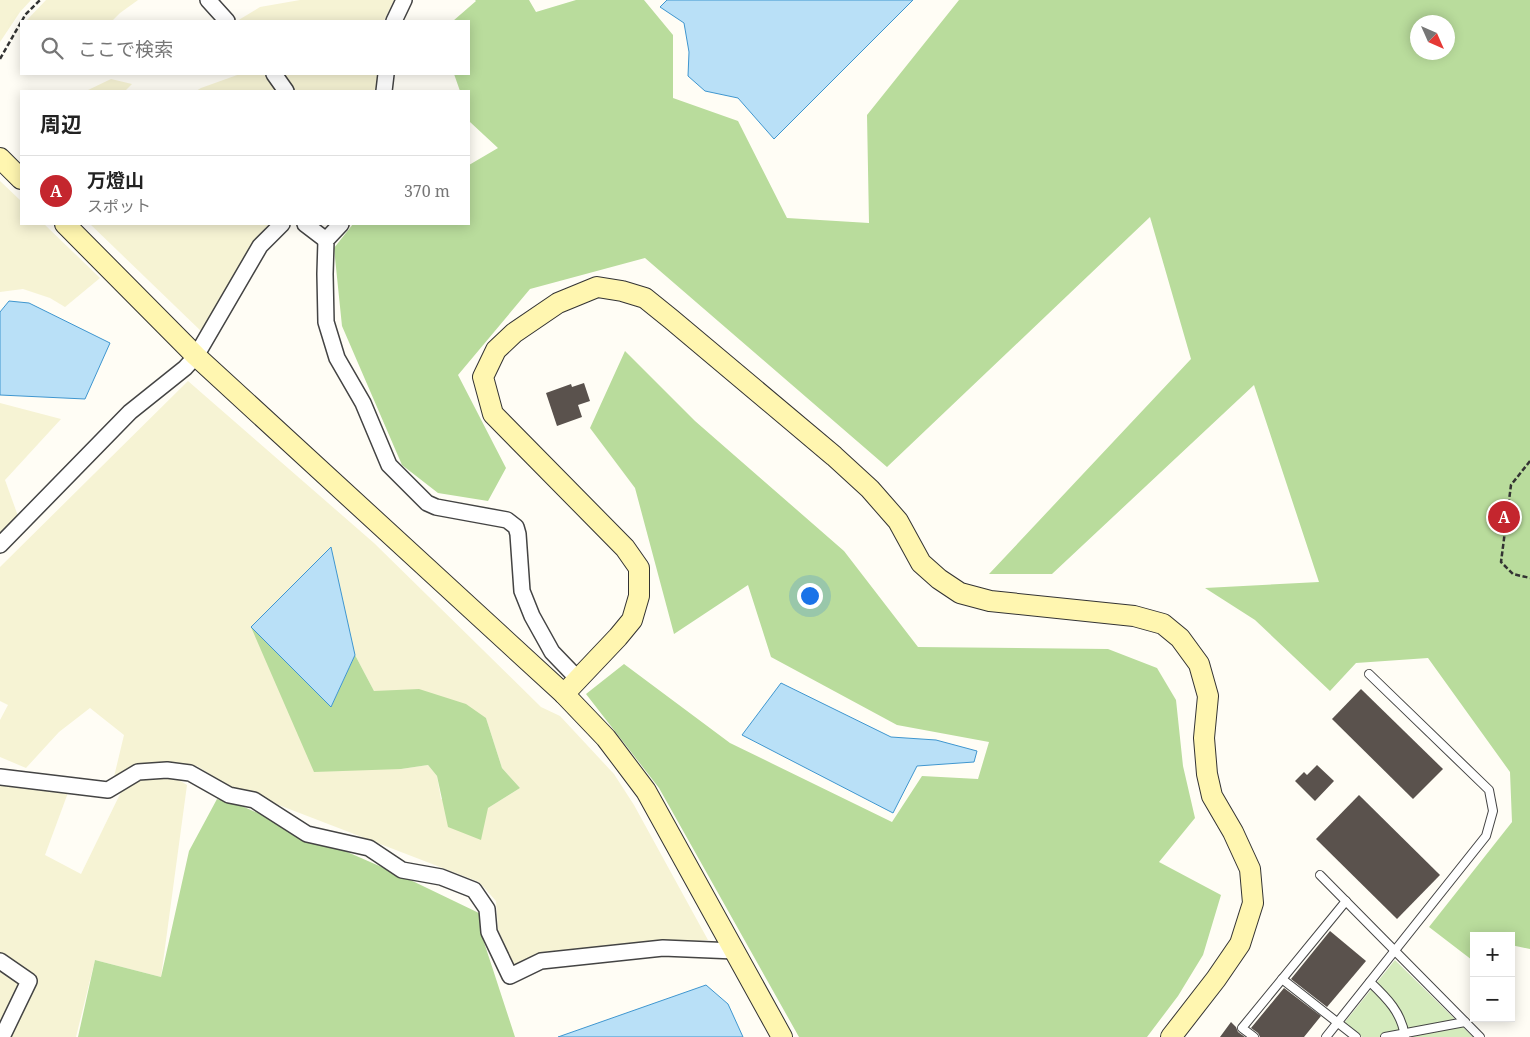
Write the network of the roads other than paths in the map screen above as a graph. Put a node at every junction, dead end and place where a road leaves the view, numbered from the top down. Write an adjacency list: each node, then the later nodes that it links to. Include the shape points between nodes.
1 (208, 0): 3 (street)
2 (404, 0): 4 (street)
3 (226, 20)
4 (394, 20)
5 (275, 75): 7 (street)
6 (386, 75): 8 (street)
7 (285, 90)
8 (384, 90)
9 (0, 158): 10 (street)
10 (20, 179)
11 (66, 225): 16 (street)
12 (281, 225): 16 (street, via 260,246)
13 (306, 225): 15 (street)
14 (340, 225): 15 (street)
15 (326, 240): 19 (street, via 326,322 337,358 363,403 389,465 436,507 507,520 516,527 522,591 532,616 552,652)
16 (196, 356): 17 (street, via 130,412); 20 (street)
17 (0, 545)
18 (1369, 674): 25 (lane, via 1489,790 1493,812 1486,836)
19 (578, 679): 20 (street); 34 (street, via 632,620 639,596 639,568 625,548 493,414 483,377 496,350 514,333 558,303 597,287 645,298 671,319 870,488 898,521 921,562 960,592 990,601 1134,616 1163,624 1180,638 1199,664 1208,696 1204,738 1207,774 1212,796 1250,869 1253,903 1240,944)
20 (564, 694): 24 (street, via 606,738 646,791)
21 (0, 777): 24 (street, via 108,790 138,772 167,770 190,773 229,795 254,800 307,834 369,848 402,870 441,877 474,890 487,909 490,932 510,976 541,961 663,948)
22 (1320, 875): 23 (lane)
23 (1346, 901): 25 (lane); 27 (lane)
24 (735, 951): 33 (street)
25 (1395, 951): 28 (lane); 30 (lane)
26 (0, 962): 32 (street, via 29,982)
27 (1282, 979): 29 (lane); 35 (lane, via 1242,1028)
28 (1370, 982): 29 (lane); 31 (lane, via 1389,999 1401,1018)
29 (1337, 1022): 36 (lane); 37 (lane)
30 (1465, 1022): 31 (lane); 39 (lane)
31 (1405, 1035): 38 (lane)
32 (2, 1037)
33 (782, 1037)
34 (1171, 1037)
35 (1254, 1037)
36 (1326, 1037)
37 (1356, 1037)
38 (1385, 1037)
39 (1480, 1037)

